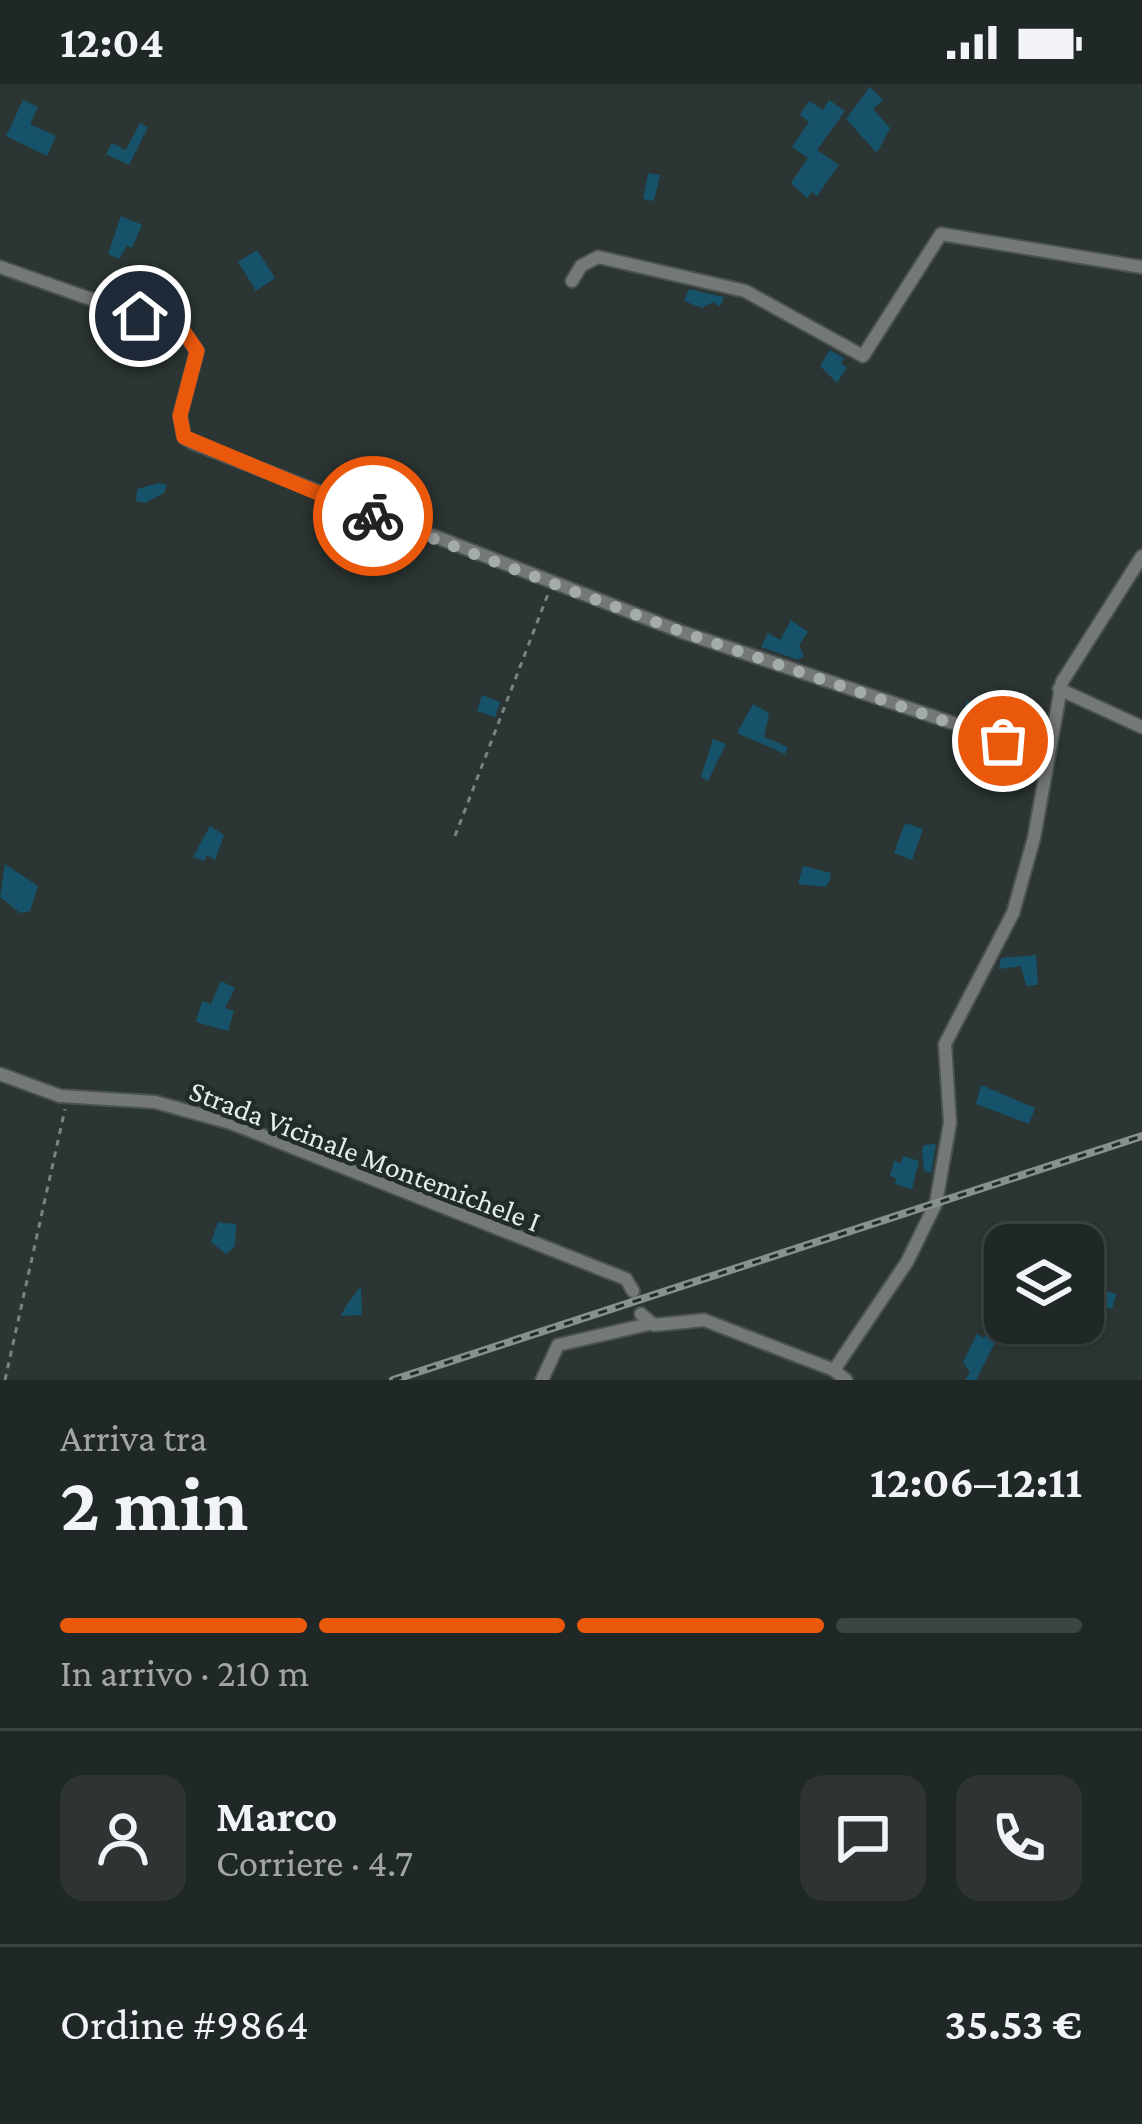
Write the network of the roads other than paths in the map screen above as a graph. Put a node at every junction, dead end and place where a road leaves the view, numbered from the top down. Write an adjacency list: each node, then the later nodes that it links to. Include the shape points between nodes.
1 (0, 267): 7 (street, via 184,332 197,351 180,416 193,443 682,632)
2 (1142, 267): 3 (street, via 941,235 863,356 738,288 598,257)
3 (572, 281)
4 (1142, 556): 5 (street)
5 (1059, 689): 6 (street); 7 (street)
6 (1142, 727)
7 (1048, 755): 10 (street, via 1012,913 945,1044 950,1124 936,1203 908,1262)
8 (0, 1073): 9 (street, Strada Vicinale Montemichele I, via 68,1096 155,1102 231,1123 626,1279)
9 (633, 1291)
10 (834, 1370): 11 (street, via 704,1321 645,1319 558,1345); 12 (street)
11 (542, 1380)
12 (846, 1380)

